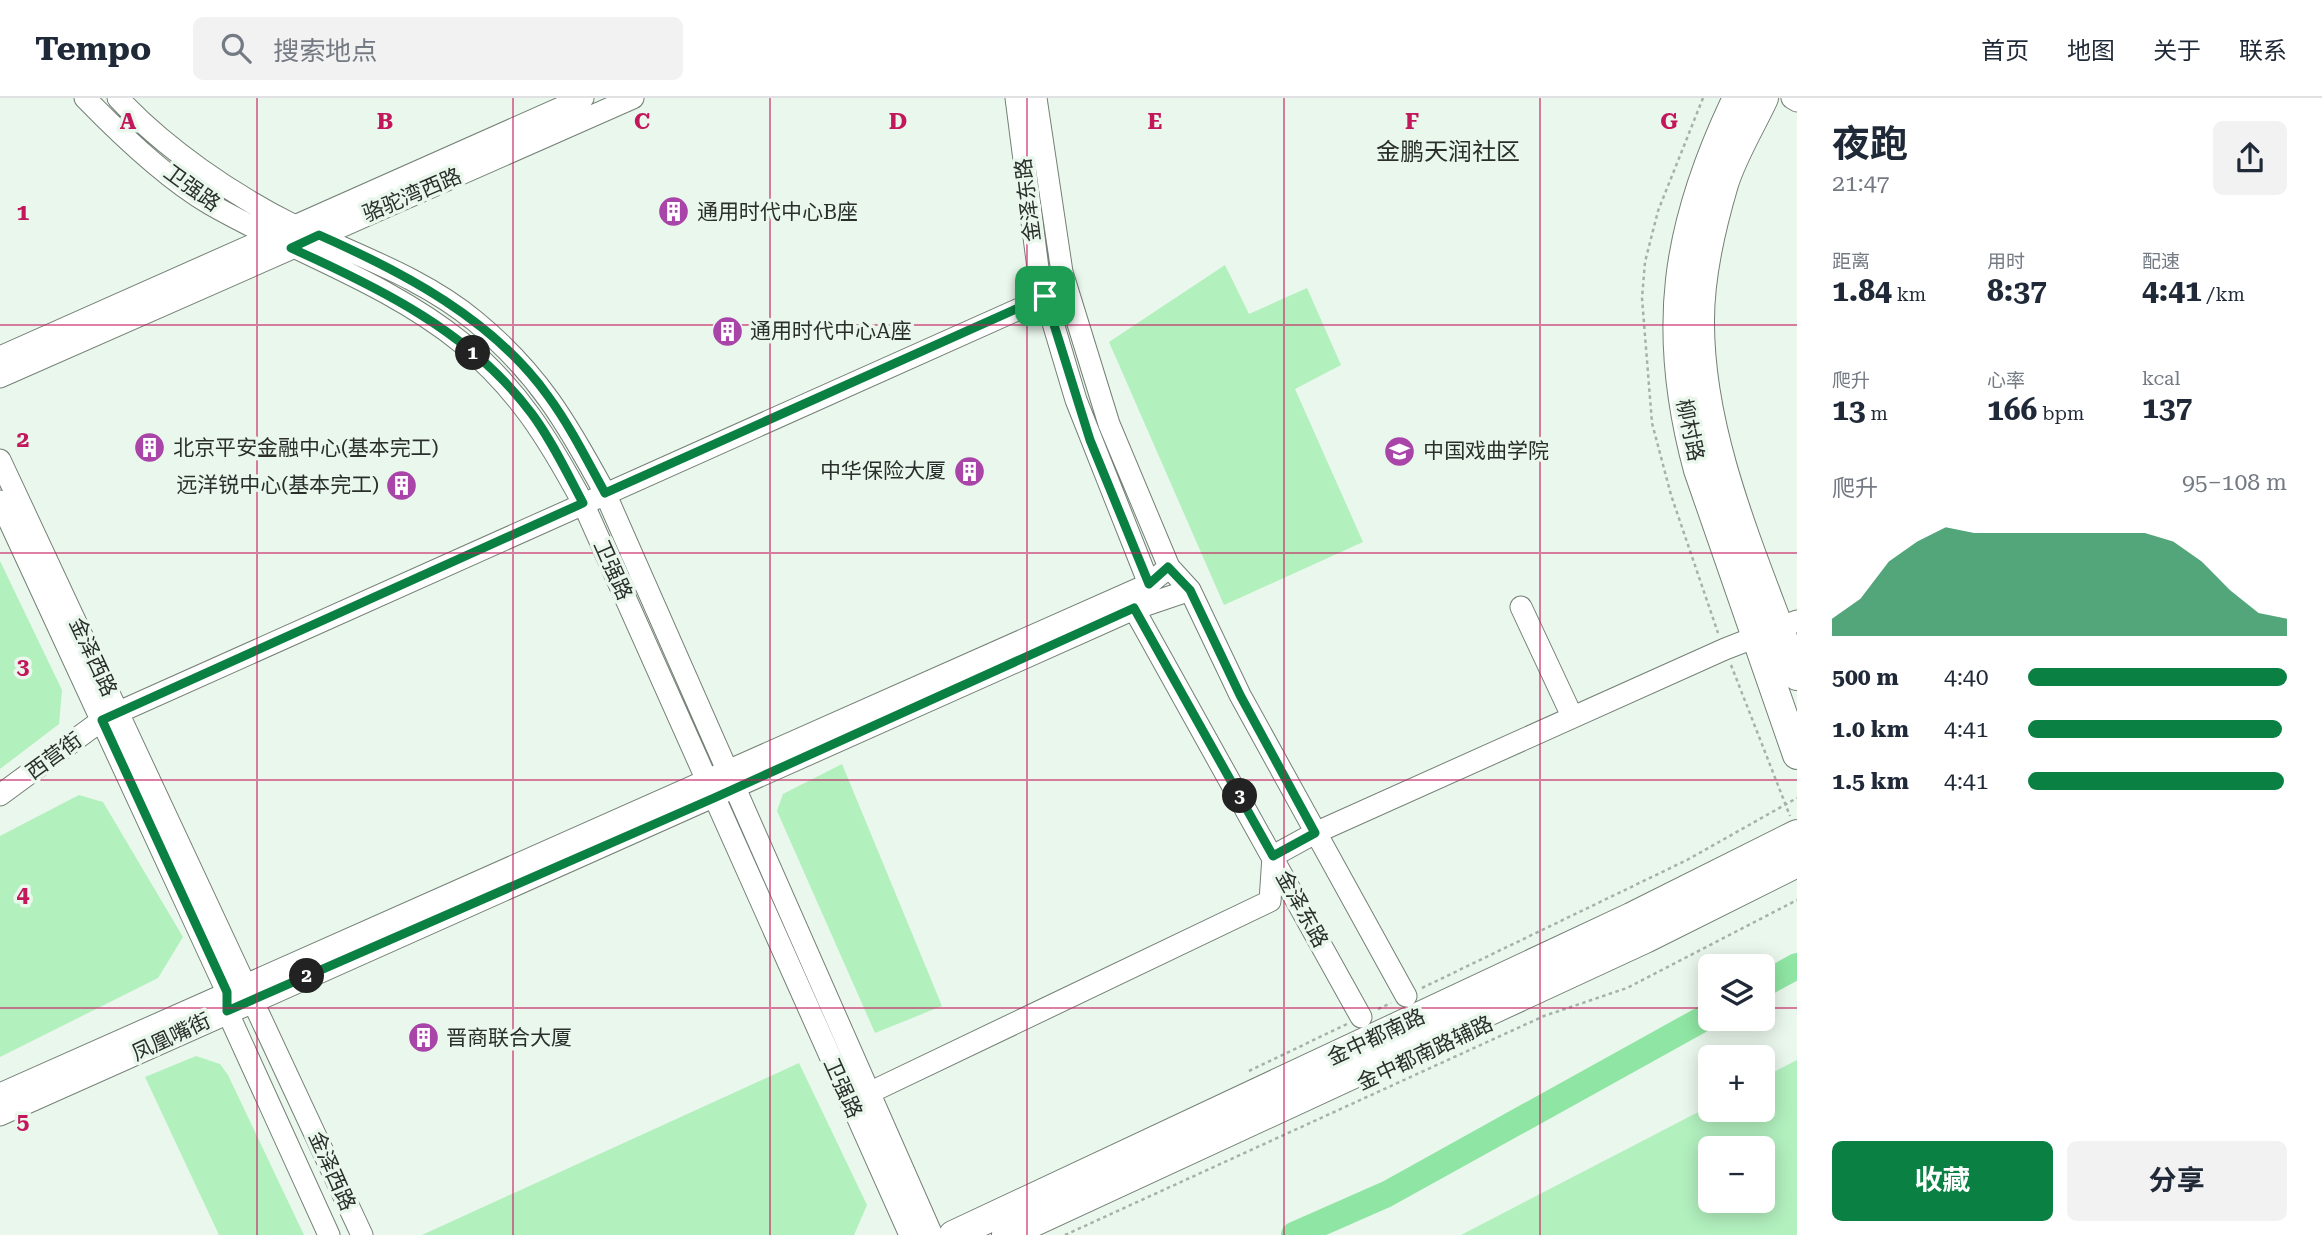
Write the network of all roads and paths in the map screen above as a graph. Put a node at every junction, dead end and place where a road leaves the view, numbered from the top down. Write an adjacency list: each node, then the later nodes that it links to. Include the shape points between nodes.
1 (85, 98): 13 (street, 卫强路, via 107,122 207,203)
2 (118, 98): 11 (street, 卫强路, via 225,186)
3 (583, 98): 11 (street, 骆驼湾西路)
4 (633, 98): 12 (street, 骆驼湾西路)
5 (1016, 98): 16 (street, 金泽东路, via 1034,252)
6 (1036, 98): 15 (street, 金泽东路)
7 (1737, 98): 28 (main road, 柳村路, via 1713,149 1693,209 1681,266 1676,329 1689,438)
8 (1764, 98): 28 (main road, 柳村路, via 1725,181 1705,266 1700,317 1715,439)
9 (1792, 98): 10 (street)
10 (1797, 101)
11 (294, 225): 12 (street, 卫强路); 13 (street, 骆驼湾西路)
12 (319, 235): 14 (street, 骆驼湾西路); 20 (street, 卫强路, via 370,257 447,302 502,345 548,395)
13 (269, 236): 14 (street, 卫强路); 17 (street, 骆驼湾西路)
14 (291, 248): 18 (street, 骆驼湾西路); 22 (street, 卫强路, via 380,289 464,344 532,414)
15 (1066, 288): 16 (street, 西营街); 23 (street, 金泽东路, via 1109,424)
16 (1045, 296): 20 (street, 西营街); 24 (street, 金泽东路, via 1090,440)
17 (0, 357)
18 (0, 377)
19 (0, 460): 30 (street, 金泽西路)
20 (605, 493): 22 (street, 西营街); 33 (street, 卫强路)
21 (0, 501): 30 (street, 金泽西路)
22 (583, 503): 30 (street, 西营街); 34 (street, 卫强路)
23 (1168, 567): 24 (street, 凤凰嘴街); 25 (street, 金泽东路)
24 (1149, 584): 27 (street); 33 (street, 凤凰嘴街)
25 (1190, 590): 27 (street, 凤凰嘴街); 36 (street, 金泽东路, via 1240,695)
26 (1521, 607): 31 (street)
27 (1134, 608): 33 (street, 凤凰嘴街); 38 (street, 金泽东路)
28 (1777, 628): 29 (main road, 柳村路); 31 (street); 32 (main road, 柳村路)
29 (1797, 676)
30 (111, 716): 35 (street, 西营街); 42 (street, 金泽西路)
31 (1572, 716): 36 (street)
32 (1797, 755)
33 (732, 780): 34 (street, 凤凰嘴街); 44 (street, 卫强路)
34 (710, 790): 42 (street, 凤凰嘴街); 49 (street, 卫强路)
35 (0, 795)
36 (1315, 833): 38 (street); 41 (street, 金泽东路)
37 (1797, 834): 51 (main road, 金中都南路, via 1631,917)
38 (1273, 856): 43 (street, 金泽东路); 44 (street, via 1270,901)
39 (1797, 863): 52 (main road, 金中都南路, via 1645,939)
40 (1797, 900): 53 (path, 金中都南路辅路, via 1627,988 1544,1016)
41 (1406, 996)
42 (238, 997): 45 (street, 凤凰嘴街); 46 (street, 凤凰嘴街); 47 (street, 金泽西路); 48 (street, 金泽西路)
43 (1362, 1017)
44 (871, 1092): 50 (street, 卫强路)
45 (0, 1094)
46 (0, 1115)
47 (328, 1235)
48 (362, 1235)
49 (909, 1235)
50 (932, 1235)
51 (953, 1235)
52 (1006, 1235)
53 (1065, 1235)

